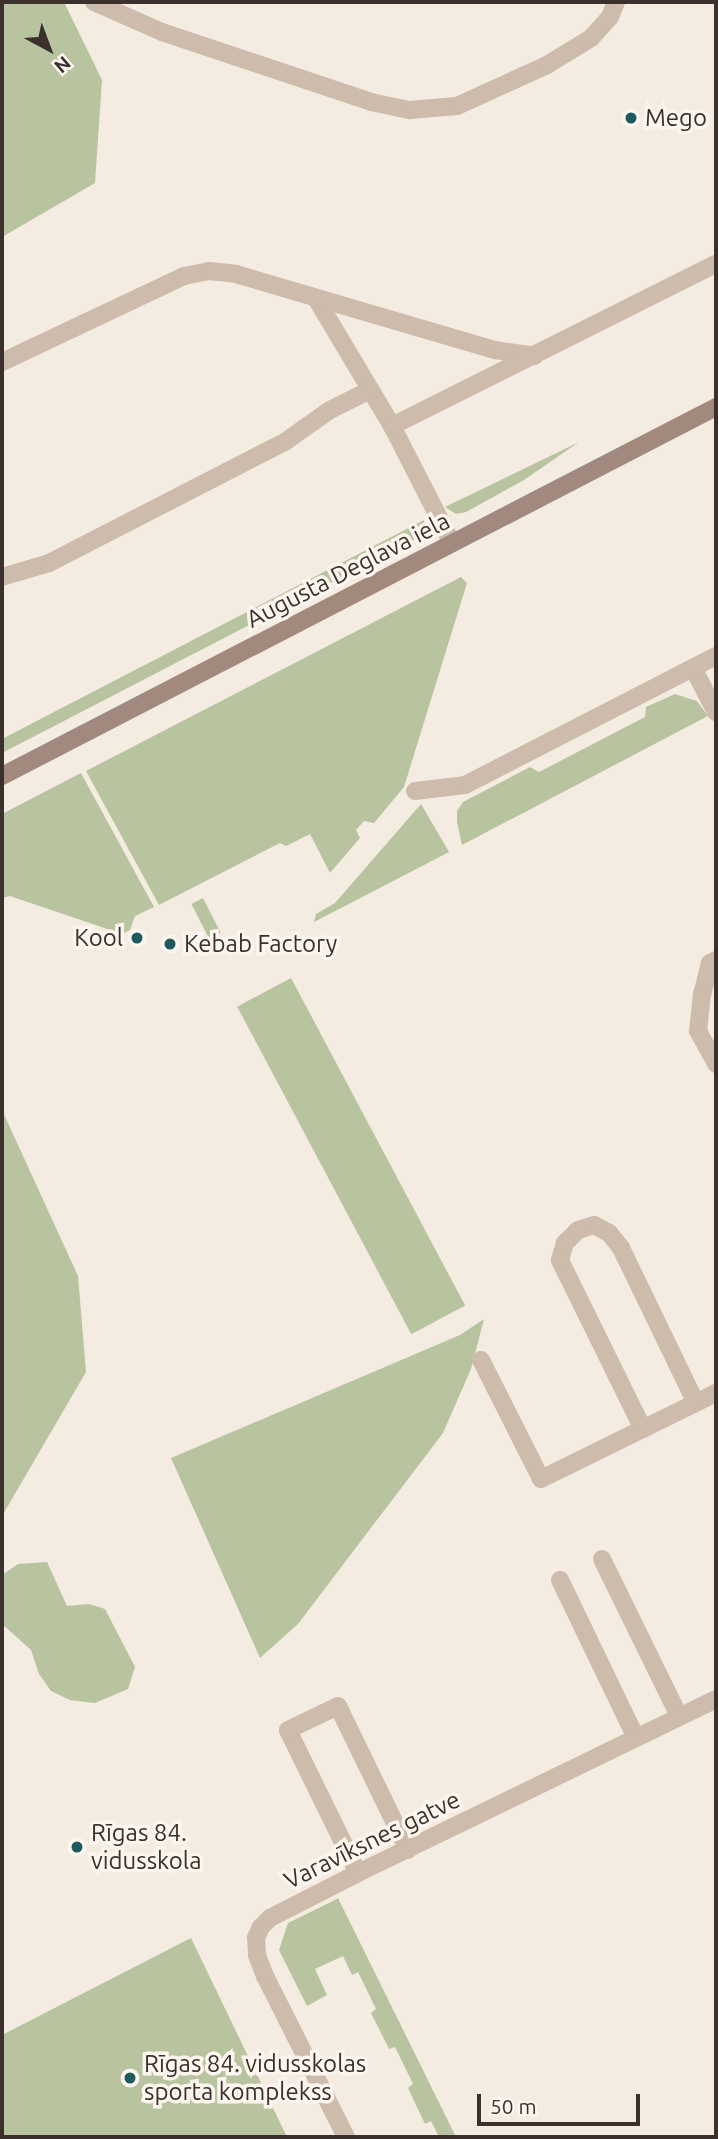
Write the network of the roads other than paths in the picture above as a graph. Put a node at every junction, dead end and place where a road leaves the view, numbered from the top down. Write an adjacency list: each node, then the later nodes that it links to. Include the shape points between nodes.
1 (94, 2): 2 (street, via 162,32 371,102 410,110 457,106 547,65 591,38 610,17)
2 (616, 2)
3 (716, 264): 5 (street)
4 (317, 300): 5 (street, via 495,350); 6 (street, via 236,274 209,271 184,276); 7 (street)
5 (535, 356): 9 (street)
6 (2, 362)
7 (370, 390): 9 (street); 11 (street, via 330,410 286,441 49,563)
8 (716, 407): 10 (main road, Augusta Deglava iela)
9 (392, 426): 10 (street)
10 (452, 543): 15 (main road, Augusta Deglava iela)
11 (2, 576)
12 (716, 656): 13 (street)
13 (693, 667): 14 (street); 16 (street, via 464,785)
14 (716, 712)
15 (2, 776)
16 (415, 791)
17 (716, 960): 18 (street, via 710,963 702,994 698,1031)
18 (716, 1064)
19 (481, 1360): 22 (street, via 541,1479)
20 (716, 1393): 21 (street)
21 (696, 1403): 22 (street); 22 (street, via 621,1248 609,1233 594,1225 578,1230 565,1243 561,1260)
22 (643, 1429)
23 (602, 1559): 26 (street)
24 (560, 1580): 27 (street)
25 (716, 1699): 26 (street, Varavīksnes gatve)
26 (678, 1716): 27 (street, Varavīksnes gatve)
27 (635, 1736): 28 (street, Varavīksnes gatve)
28 (408, 1850): 29 (street, Varavīksnes gatve); 29 (street, via 338,1706 288,1730)
29 (358, 1873): 30 (street, Varavīksnes gatve, via 270,1918 256,1938 265,1976)
30 (346, 2137)

